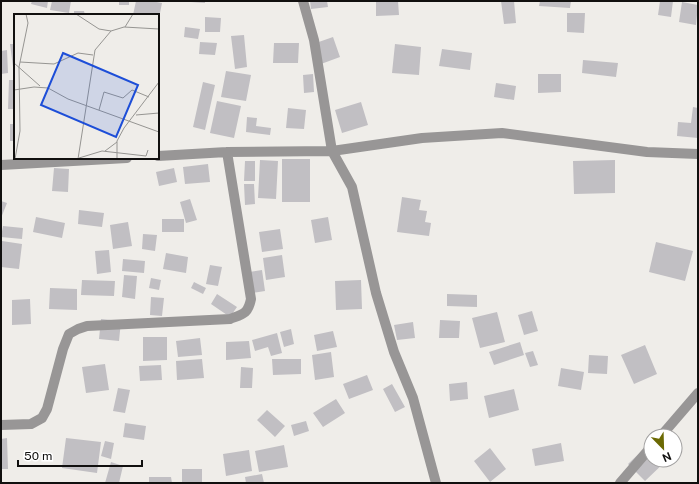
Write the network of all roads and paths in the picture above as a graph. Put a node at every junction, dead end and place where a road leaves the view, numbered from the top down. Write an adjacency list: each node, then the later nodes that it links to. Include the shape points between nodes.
1 (303, 1): 2 (street, via 314,40)
2 (332, 151): 3 (street); 4 (street, via 422,138 502,133 647,152); 12 (street, via 352,187 376,293 394,352 413,398)
3 (227, 152): 5 (street); 9 (street, via 251,299 247,311 230,319 87,326 78,329 69,334 47,409 42,418 31,424)
4 (698, 154)
5 (159, 156)
6 (109, 159): 7 (street)
7 (1, 165)
8 (698, 393): 10 (street)
9 (1, 425)
10 (668, 428)
11 (643, 456): 13 (street)
12 (436, 483)
13 (620, 483)

